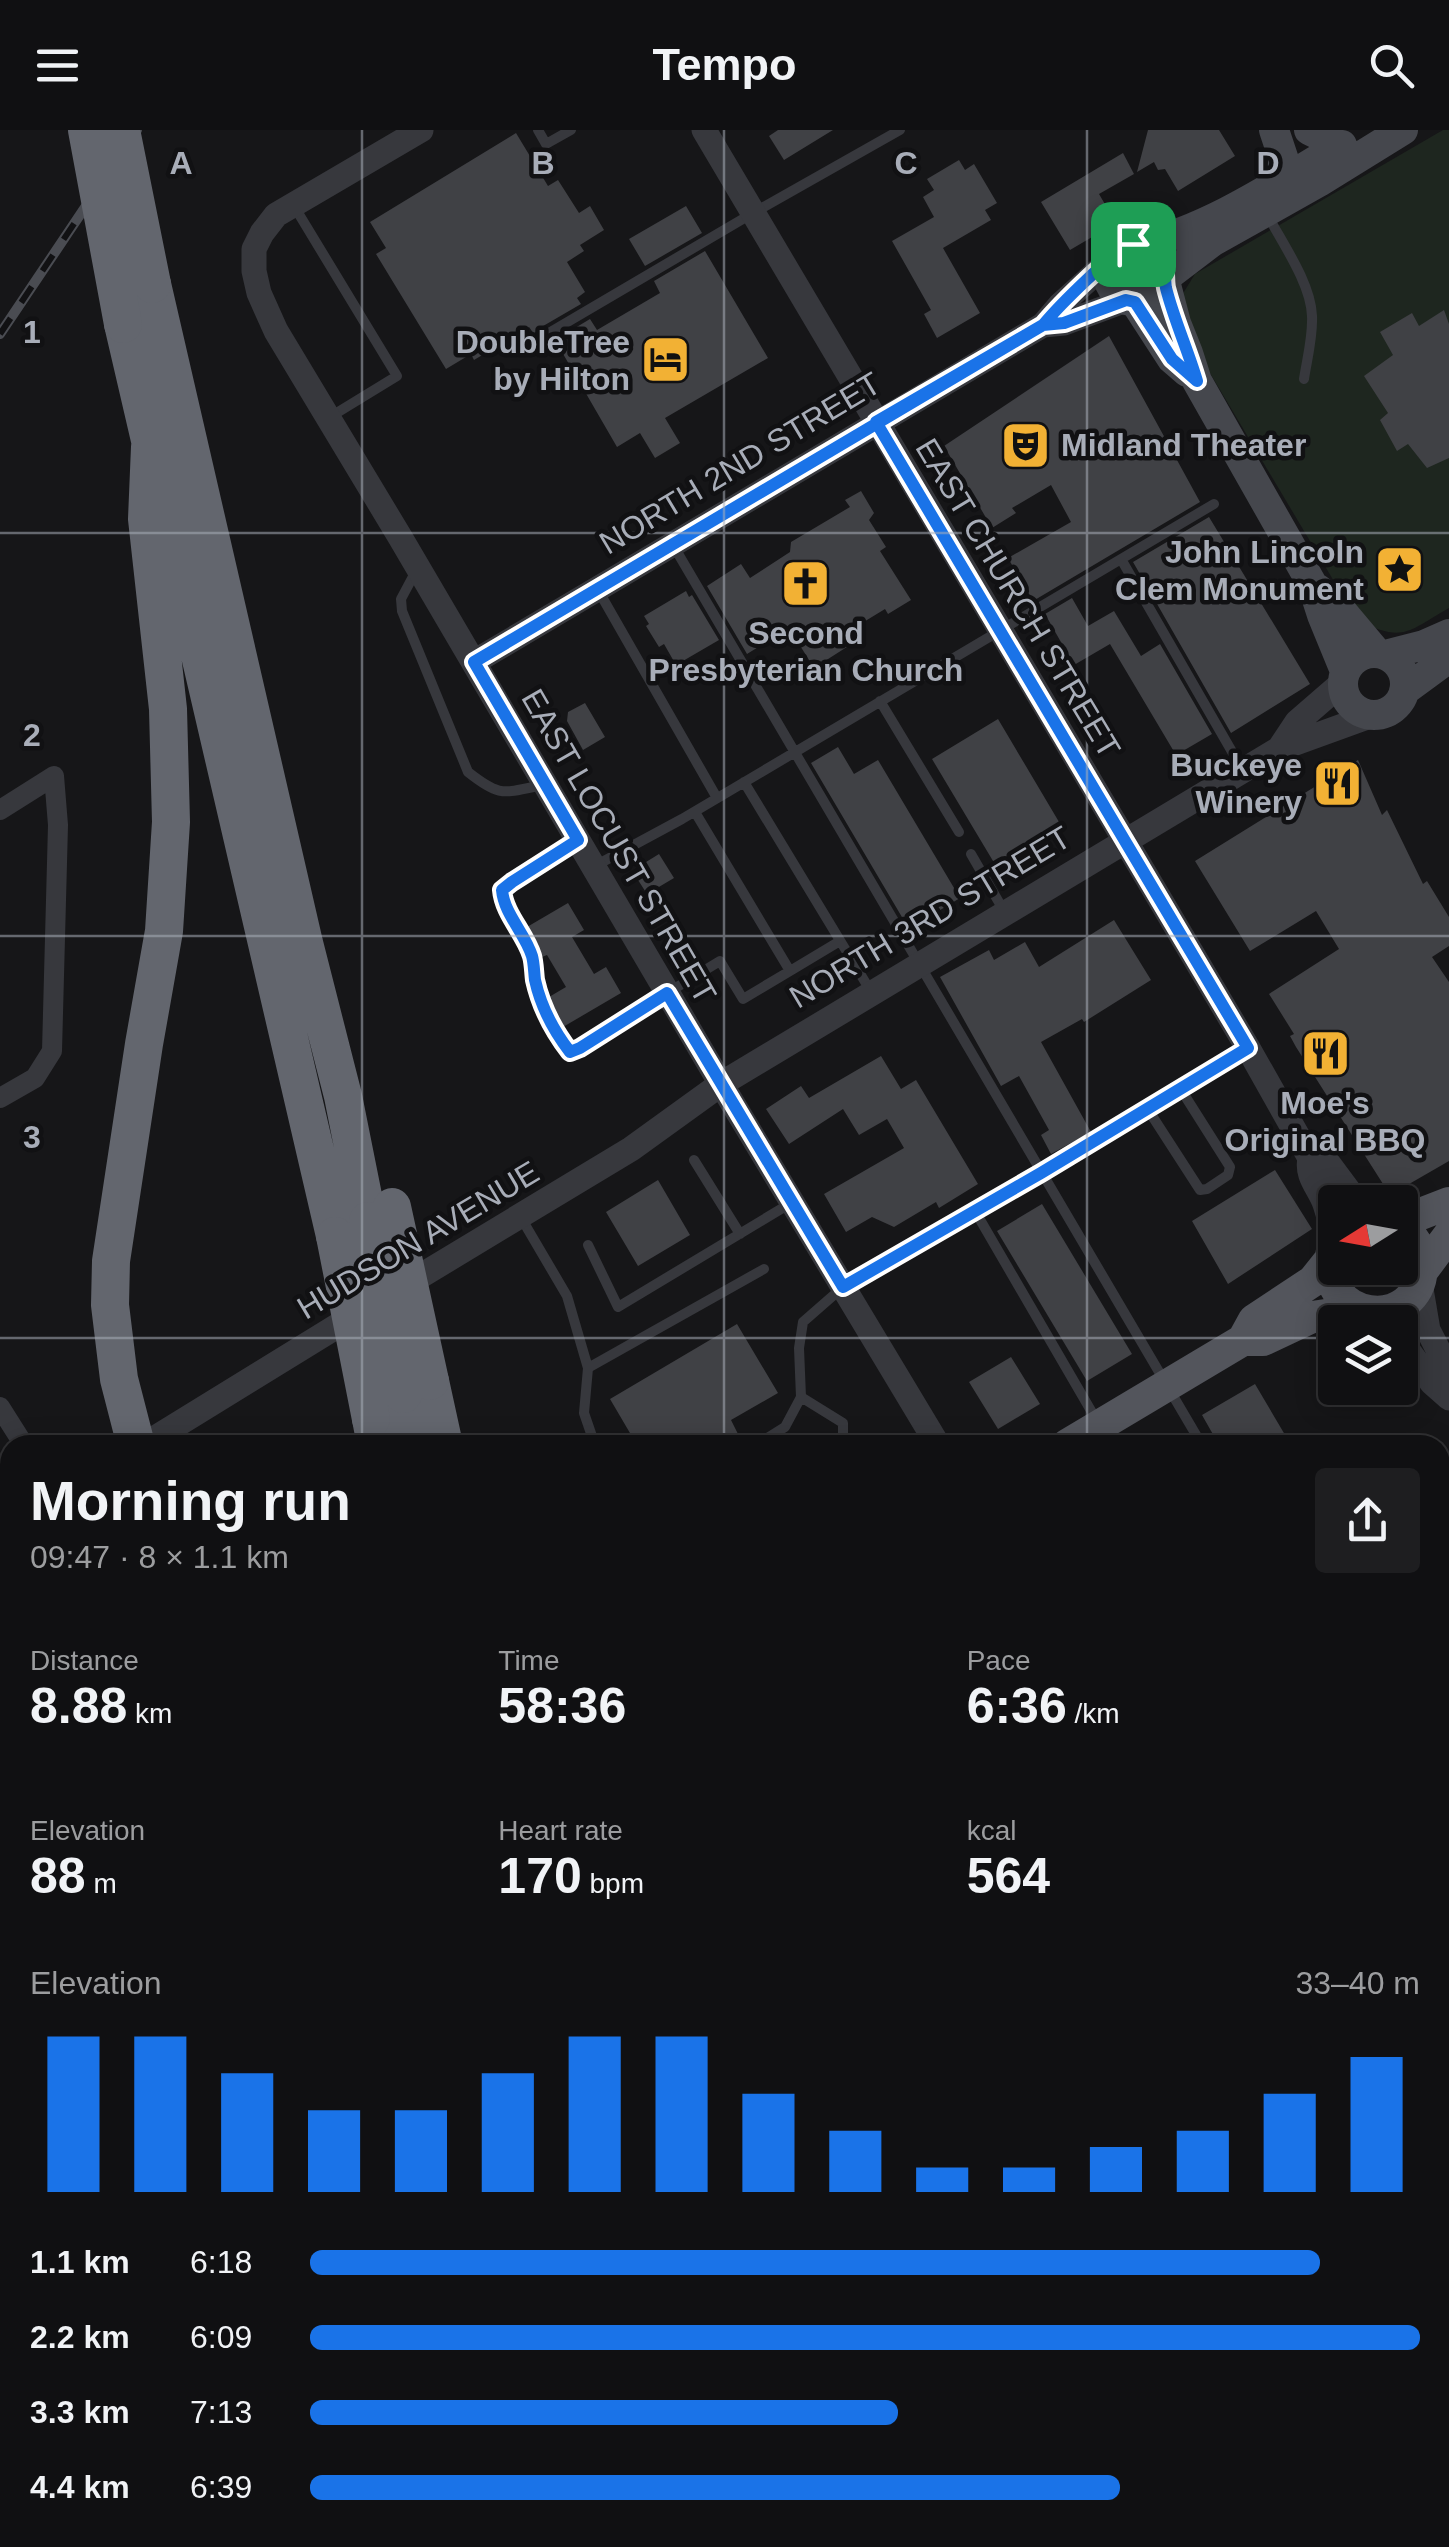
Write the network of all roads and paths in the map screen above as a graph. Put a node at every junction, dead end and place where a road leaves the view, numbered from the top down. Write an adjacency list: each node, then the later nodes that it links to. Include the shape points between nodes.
1 (87, 130): 25 (highway, bridge)
2 (121, 130): 75 (highway, bridge, via 343,1096)
3 (421, 130): 13 (street)
4 (538, 130): 5 (lane, via 546,144)
5 (571, 130)
6 (704, 130): 14 (street, EAST CHURCH STREET)
7 (900, 130): 14 (lane)
8 (1274, 130): 12 (main road, via 1284,160)
9 (1310, 130): 11 (main road)
10 (1403, 130): 15 (main road)
11 (1353, 138): 12 (main road)
12 (1279, 181): 17 (main road, via 1199,226)
13 (294, 205): 23 (street, EAST LOCUST STREET, via 262,233 254,271 276,331); 23 (lane, via 397,376)
14 (753, 213): 20 (lane); 24 (street, EAST CHURCH STREET)
15 (1266, 213): 17 (main road); 21 (lane, via 1312,312)
16 (1110, 260): 17 (main road, via 1133,244); 18 (main road, via 1110,284); 19 (street, NORTH 2ND STREET)
17 (1165, 261): 18 (main road, via 1157,295); 22 (main road, via 1176,324)
18 (1130, 301): 19 (street, NORTH 2ND STREET); 22 (main road, via 1172,359)
19 (1043, 325): 24 (street, NORTH 2ND STREET)
20 (542, 338)
21 (1304, 379)
22 (1197, 381): 30 (main road)
23 (329, 418): 29 (street, EAST LOCUST STREET)
24 (876, 422): 27 (street, NORTH 2ND STREET); 32 (street, EAST CHURCH STREET)
25 (150, 447): 75 (highway, via 210,690); 100 (highway, via 146,519 168,709 171,822 164,931 111,1261 119,1379)
26 (1214, 504): 28 (lane)
27 (672, 544): 31 (street, NORTH 2ND STREET); 42 (lane)
28 (1121, 559): 32 (lane); 43 (lane)
29 (418, 567): 36 (street, EAST LOCUST STREET); 45 (lane, via 402,610 468,772 504,792)
30 (1312, 584): 34 (main road); 37 (main road)
31 (597, 589): 36 (street, NORTH 2ND STREET); 46 (lane)
32 (999, 632): 39 (lane); 51 (street, EAST CHURCH STREET)
33 (1449, 634): 34 (main road)
34 (1381, 654): 37 (main road, via 1358,657); 38 (main road, via 1399,666)
35 (1449, 658): 38 (main road)
36 (474, 662): 45 (street, EAST LOCUST STREET)
37 (1344, 677): 40 (main road, via 1343,692 1353,708); 41 (street, NORTH 3RD STREET)
38 (1404, 691): 40 (main road, via 1396,707)
39 (880, 701): 42 (lane); 49 (lane)
40 (1370, 716): 41 (street, NORTH 3RD STREET)
41 (1279, 748): 43 (street, NORTH 3RD STREET)
42 (794, 751): 44 (lane); 56 (lane)
43 (1242, 770): 51 (street, NORTH 3RD STREET)
44 (744, 782): 46 (lane); 55 (lane)
45 (545, 784): 50 (street, EAST LOCUST STREET)
46 (717, 798): 48 (lane)
47 (0, 810): 63 (street, via 54,776 52,1050 35,1078)
48 (695, 812): 53 (lane); 57 (lane)
49 (959, 832)
50 (578, 840): 53 (street, EAST LOCUST STREET); 58 (lane, via 502,890 532,955 554,1032 570,1052)
51 (1124, 841): 54 (street, NORTH 3RD STREET); 60 (street, EAST CHURCH STREET)
52 (971, 854): 54 (lane)
53 (593, 867): 58 (street, EAST LOCUST STREET)
54 (1005, 912): 56 (street, NORTH 3RD STREET)
55 (840, 941): 57 (lane); 59 (lane)
56 (920, 964): 59 (street, NORTH 3RD STREET); 67 (lane)
57 (790, 971): 58 (lane, via 743,999 720,960)
58 (667, 993): 61 (street, EAST LOCUST STREET)
59 (872, 993): 61 (street, NORTH 3RD STREET)
60 (1248, 1048): 62 (lane); 65 (street, EAST CHURCH STREET)
61 (721, 1084): 70 (street, EAST LOCUST STREET); 73 (street, HUDSON AVENUE, via 631,1150)
62 (1180, 1088): 64 (lane); 64 (lane, via 1230,1168 1208,1189 1200,1190)
63 (0, 1098)
64 (1147, 1108): 67 (lane)
65 (1310, 1158): 68 (street, via 1328,1163); 69 (street)
66 (694, 1160): 76 (lane)
67 (1041, 1173): 72 (lane); 92 (lane)
68 (1344, 1185)
69 (1318, 1190)
70 (792, 1202): 76 (lane); 84 (street, EAST LOCUST STREET)
71 (1449, 1204): 74 (main road)
72 (974, 1211): 84 (lane); 97 (lane)
73 (520, 1216): 90 (lane, via 568,1296); 101 (street, HUDSON AVENUE)
74 (1418, 1217)
75 (365, 1222): 93 (highway, bridge); 98 (highway, bridge)
76 (740, 1234): 78 (lane, via 618,1307)
77 (1449, 1235): 82 (main road)
78 (588, 1246)
79 (1418, 1246): 82 (main road)
80 (764, 1269): 90 (lane)
81 (1318, 1273): 88 (main road, via 1254,1320)
82 (1421, 1276): 86 (main road); 91 (street, via 1428,1330)
83 (1334, 1285): 85 (main road)
84 (843, 1287): 94 (lane, via 803,1322); 107 (street, EAST LOCUST STREET)
85 (1352, 1305)
86 (1402, 1305)
87 (1318, 1317): 88 (main road, via 1263,1340)
88 (1243, 1340): 92 (main road)
89 (1418, 1363): 95 (street)
90 (588, 1368): 104 (lane, via 584,1413)
91 (1449, 1372)
92 (1166, 1385): 97 (main road); 108 (lane)
93 (416, 1388): 102 (highway); 103 (highway)
94 (801, 1397): 105 (lane, via 785,1427); 106 (lane, via 843,1423)
95 (1449, 1398)
96 (0, 1407): 99 (street)
97 (1108, 1431)
98 (374, 1432)
99 (18, 1435)
100 (133, 1435)
101 (160, 1435)
102 (412, 1435)
103 (439, 1435)
104 (592, 1435)
105 (772, 1435)
106 (843, 1435)
107 (932, 1435)
108 (1196, 1435)

